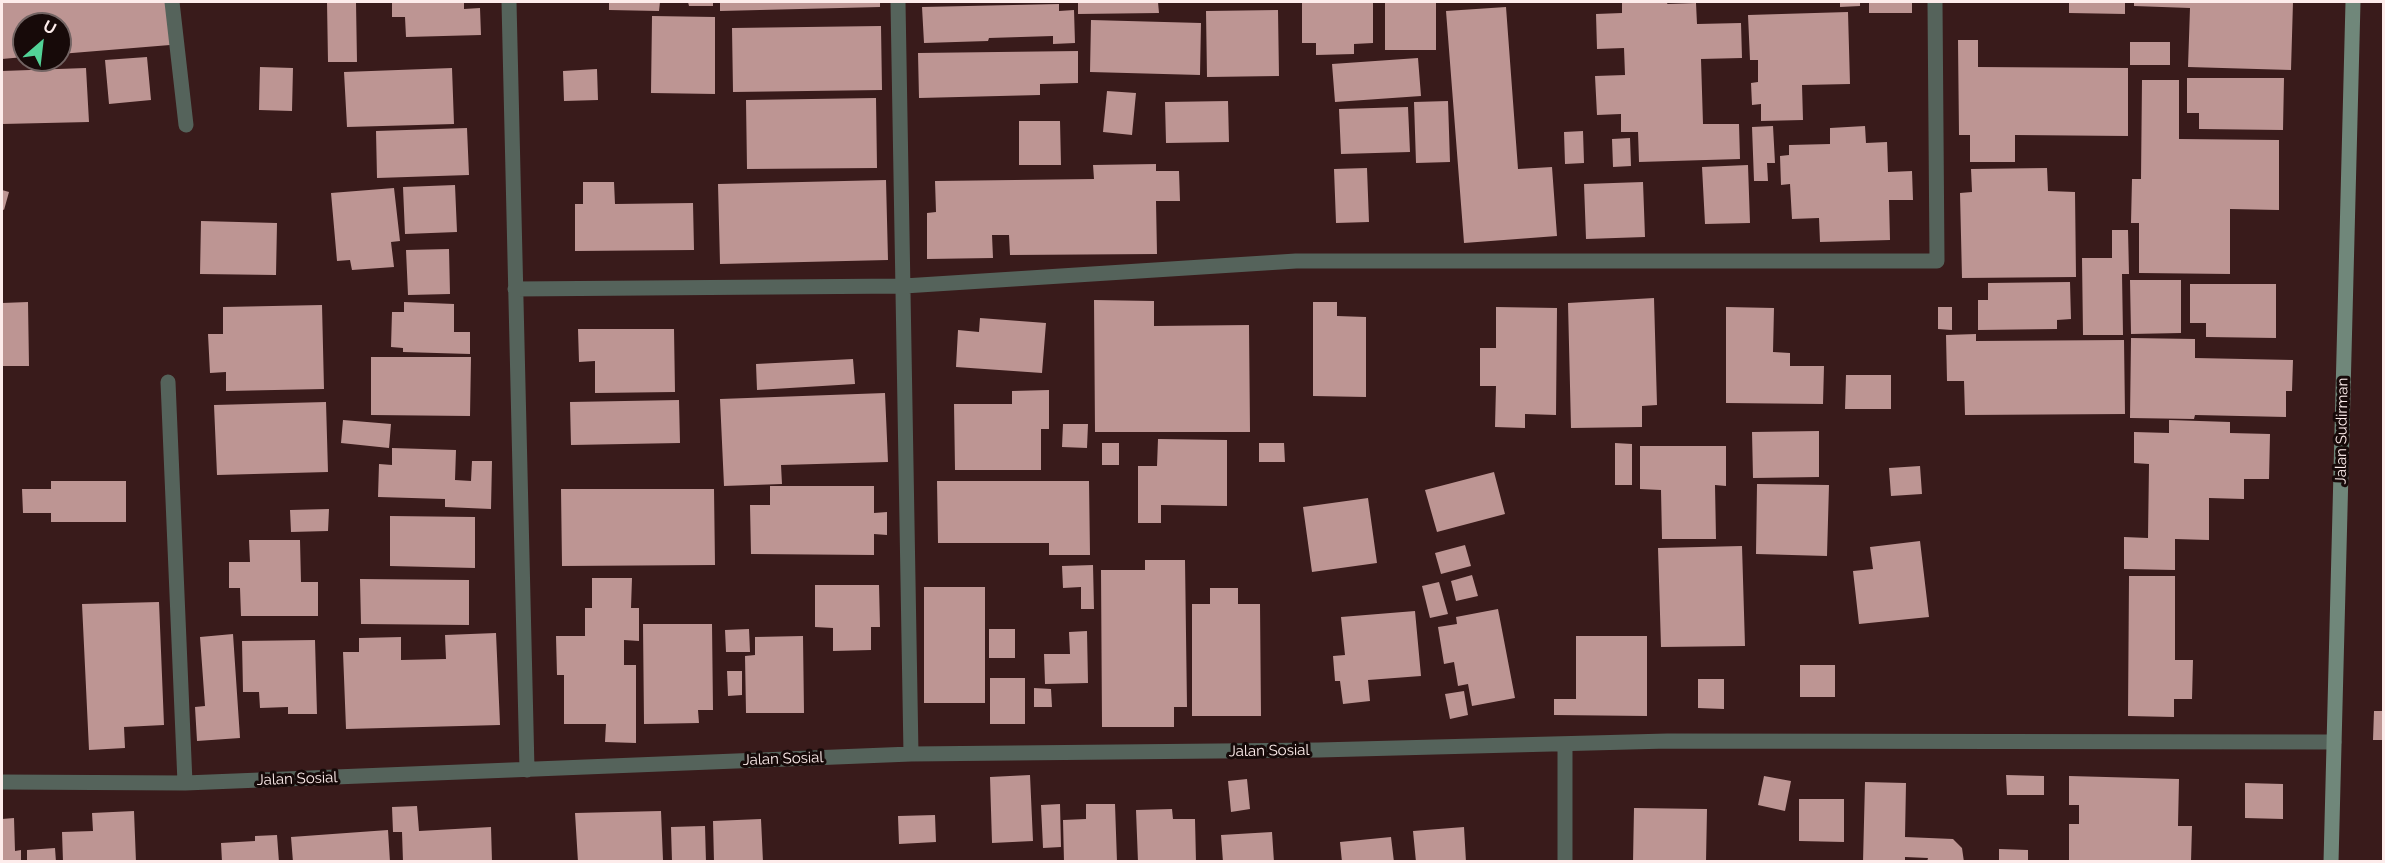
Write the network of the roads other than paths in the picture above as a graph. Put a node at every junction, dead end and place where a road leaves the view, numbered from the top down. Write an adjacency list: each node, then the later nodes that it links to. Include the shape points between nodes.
1 (172, 2): 6 (street)
2 (509, 2): 8 (street)
3 (898, 2): 7 (street)
4 (1935, 2): 7 (street, via 1937,261 1296,261)
5 (2353, 2): 10 (main road, Jalan Sudirman)
6 (186, 125)
7 (904, 286): 8 (street); 12 (street)
8 (515, 289): 13 (street)
9 (168, 382): 15 (street)
10 (2334, 742): 11 (street, Jalan Sosial); 17 (main road, Jalan Sudirman)
11 (1564, 744): 12 (street, Jalan Sosial); 16 (street)
12 (911, 754): 13 (street, Jalan Sosial)
13 (527, 770): 15 (street, Jalan Sosial)
14 (2, 782): 15 (street, Jalan Sosial)
15 (184, 783)
16 (1565, 861)
17 (2331, 861)

